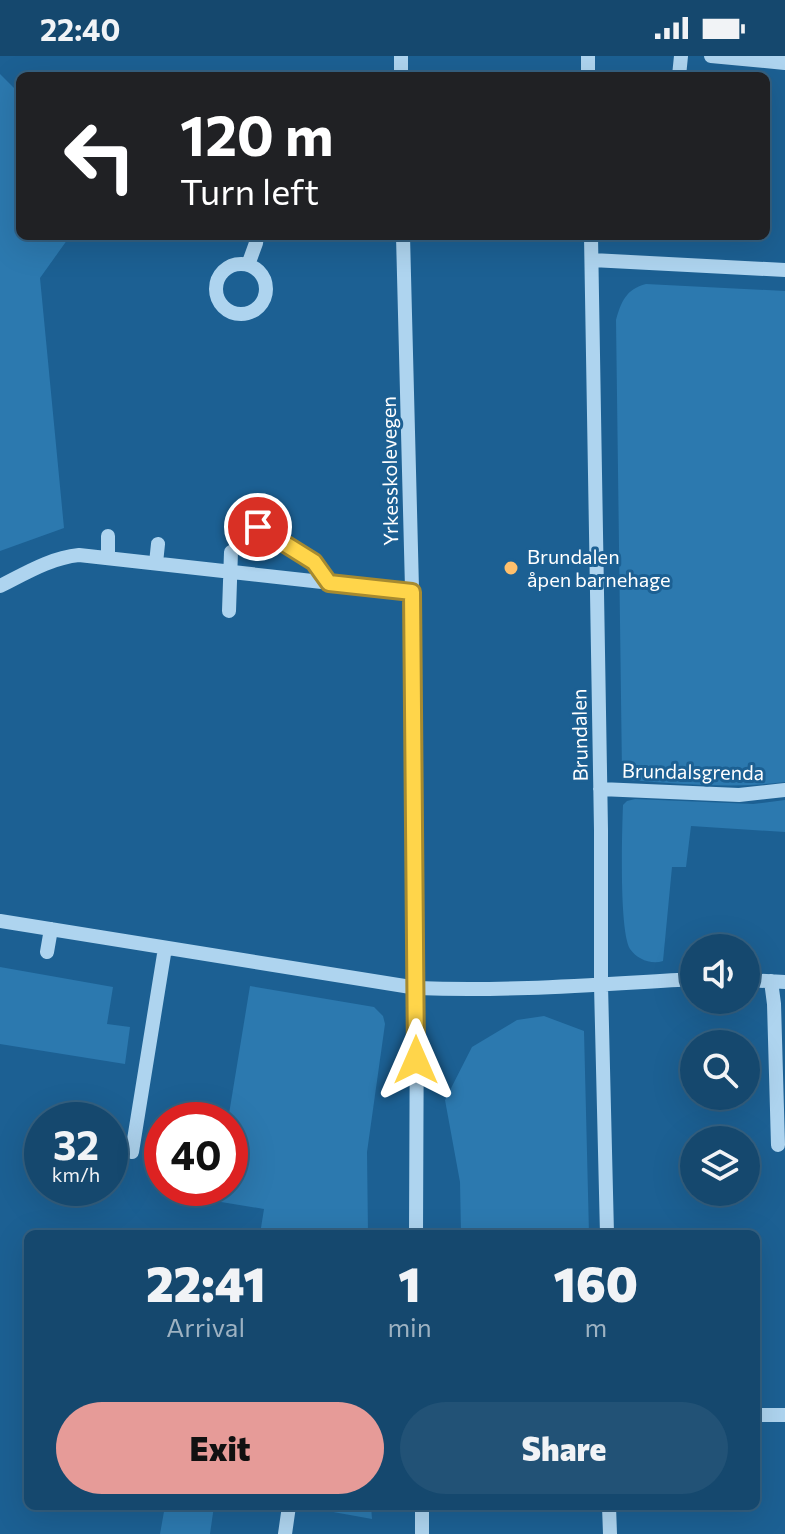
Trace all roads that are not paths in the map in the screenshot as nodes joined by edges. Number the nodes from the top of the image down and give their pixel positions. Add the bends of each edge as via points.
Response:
1 (711, 56) edge
2 (785, 63) edge
3 (256, 240) edge
4 (403, 240) edge
5 (591, 240) edge
6 (592, 260) junction
7 (248, 265) dead end
8 (785, 270) edge
9 (258, 527) dead end
10 (108, 536) dead end
11 (158, 544) dead end
12 (231, 552) dead end
13 (108, 558) junction
14 (156, 563) junction
15 (229, 572) junction
16 (329, 583) junction
17 (0, 586) edge
18 (412, 592) junction
19 (229, 611) dead end
20 (600, 789) junction
21 (785, 790) edge
22 (0, 921) edge
23 (51, 929) junction
24 (165, 948) junction
25 (47, 952) dead end
26 (680, 980) edge
27 (778, 981) edge
28 (601, 985) junction
29 (417, 988) junction
30 (778, 1145) dead end
31 (132, 1152) dead end
32 (416, 1230) edge
33 (607, 1230) edge
34 (760, 1415) edge
35 (785, 1415) edge
36 (288, 1510) edge
37 (422, 1510) edge
38 (609, 1510) edge
39 (285, 1534) edge
40 (422, 1534) edge
41 (610, 1534) edge

1 - 2 street
3 - 7 street
4 - 18 street, Yrkesskolevegen
5 - 6 street, Brundalen
6 - 8 street
6 - 20 street, Brundalen
9 - 16 street via 314,562
10 - 13 street
11 - 14 street
12 - 15 street
13 - 14 street
13 - 17 street via 65,556
14 - 15 street
15 - 16 street
15 - 19 street
16 - 18 street
18 - 29 street, Yrkesskolevegen
20 - 21 street, Brundalsgrenda via 739,795
20 - 28 street, Brundalen
22 - 23 street
23 - 24 street
23 - 25 street
24 - 29 street
24 - 31 street
26 - 28 street
27 - 30 street
28 - 29 street
28 - 33 street, Brundalen
29 - 32 street, Yrkesskolevegen
34 - 35 street
36 - 39 street
37 - 40 street
38 - 41 street

